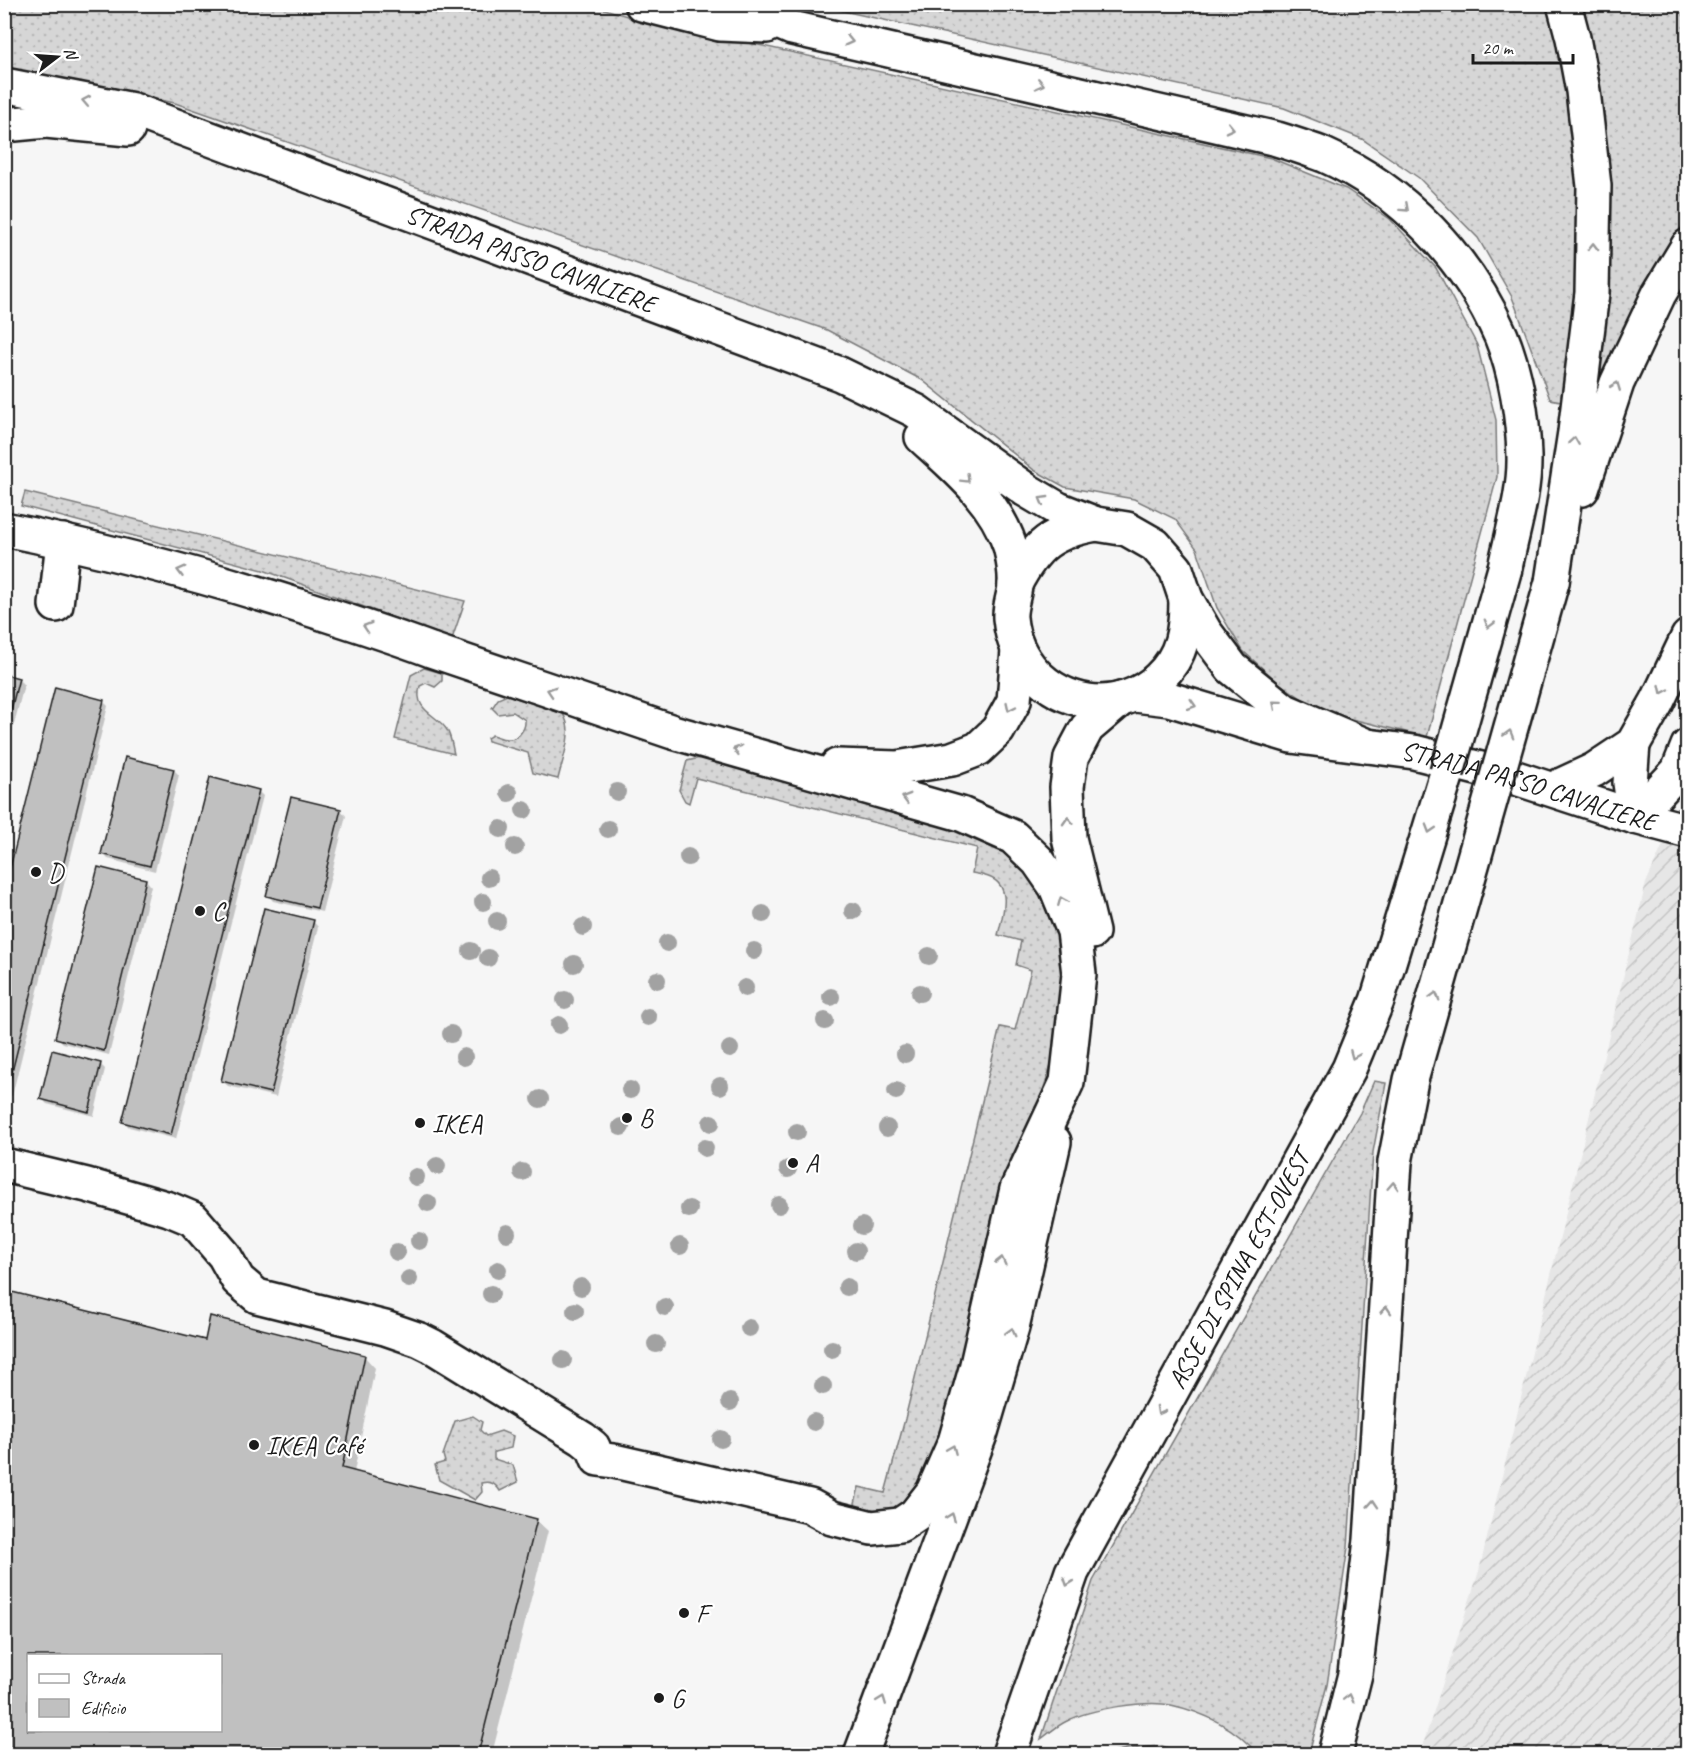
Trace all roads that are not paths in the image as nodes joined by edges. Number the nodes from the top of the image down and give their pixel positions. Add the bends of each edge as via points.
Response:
1 (642, 4) edge
2 (736, 4) edge
3 (1564, 4) edge
4 (792, 28) junction
5 (4, 85) edge
6 (4, 125) edge
7 (221, 144) junction
8 (1688, 246) edge
9 (840, 374) junction
10 (1096, 524) junction
11 (4, 529) edge
12 (63, 541) junction
13 (1552, 582) junction
14 (1015, 584) junction
15 (1186, 599) junction
16 (56, 605) dead end
17 (1688, 637) edge
18 (1018, 650) junction
19 (1128, 697) junction
20 (1633, 744) junction
21 (1367, 746) junction
22 (1688, 746) edge
23 (794, 765) junction
24 (1553, 789) junction
25 (1635, 817) junction
26 (1688, 831) edge
27 (1067, 1082) junction
28 (4, 1165) edge
29 (861, 1755) edge
30 (1009, 1755) edge
31 (1335, 1755) edge

1 - 4 main road via 720,24
2 - 4 main road
13 -> 3 main road via 1592,293 1594,186 1583,91
4 -> 30 main road, ASSE DI SPINA EST-OVEST, bridge via 1277,139 1324,155 1392,196 1438,238 1478,290 1502,338 1520,402 1524,458 1521,493 1505,568 1377,1001 1349,1069 1072,1572
7 -> 5 main road via 133,110
6 - 7 main road via 46,121 105,125
7 - 9 main road, STRADA PASSO CAVALIERE
13 -> 8 main road via 1617,383 1659,294
10 -> 9 main road via 1058,509 1026,490 916,411
9 -> 14 main road via 912,427 980,492 1010,546
10 - 14 main road via 1070,529 1047,541 1028,560
10 - 15 main road via 1127,529 1155,545 1176,569
11 - 12 main road
12 - 16 main road
23 -> 12 main road via 674,732 235,585
31 -> 13 main road, bridge via 1355,1674 1371,1540 1395,1162 1411,1080
14 - 18 main road via 1010,617
15 - 19 main road via 1186,628 1177,656 1159,679
21 -> 15 main road via 1285,711 1232,668
17 -> 20 main road
18 - 19 main road via 1031,671 1072,698 1096,702
18 -> 23 main road via 1014,701 998,729 978,749 952,759 897,768
19 -> 21 main road, STRADA PASSO CAVALIERE via 1169,699 1291,736
27 -> 19 main road via 1090,1013 1098,969 1091,923 1069,838 1067,787 1071,758 1087,728
20 - 24 main road via 1594,770
20 - 25 main road via 1630,783
21 - 24 main road, STRADA PASSO CAVALIERE via 1414,752
22 - 25 main road via 1678,771
27 -> 23 main road via 1079,974 1074,931 1056,887 1038,861 1013,837 961,814
24 - 25 main road, STRADA PASSO CAVALIERE
25 - 26 main road, STRADA PASSO CAVALIERE
28 -> 27 main road via 87,1185 193,1219 224,1255 238,1280 257,1296 385,1328 432,1346 583,1439 593,1447 598,1459 810,1506 832,1518 872,1528 900,1524 915,1515 933,1492 955,1442 976,1369 1017,1189
29 -> 27 main road via 981,1432 1012,1327

